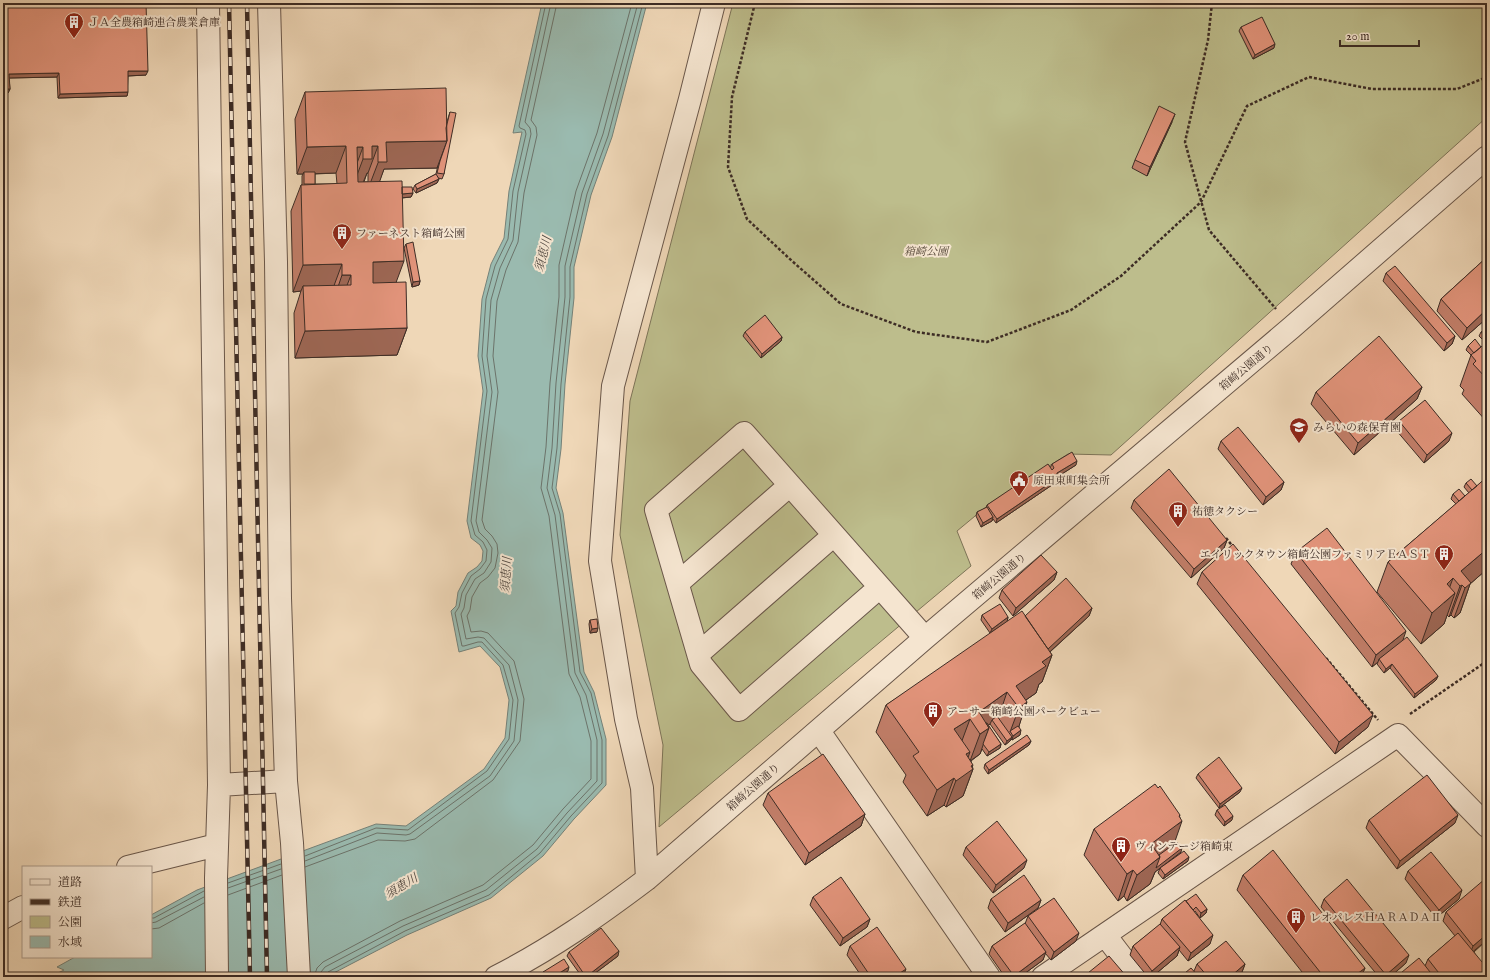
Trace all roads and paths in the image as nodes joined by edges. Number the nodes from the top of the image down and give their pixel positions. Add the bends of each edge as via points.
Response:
1 (208, 3) edge
2 (269, 3) edge
3 (714, 3) edge
4 (755, 3) edge
5 (1212, 3) edge
6 (1487, 77) edge
7 (1487, 156) edge
8 (1201, 202) junction
9 (1291, 328) junction
10 (790, 485) junction
11 (834, 535) junction
12 (1226, 538) edge
13 (1236, 550) edge
14 (678, 583) junction
15 (880, 588) junction
16 (925, 638) junction
17 (1321, 652) edge
18 (698, 654) junction
19 (1487, 661) edge
20 (819, 731) junction
21 (1390, 735) junction
22 (286, 781) junction
23 (219, 785) junction
24 (1487, 826) edge
25 (217, 845) junction
26 (132, 866) edge
27 (647, 879) junction
28 (22, 908) edge
29 (3, 918) edge
30 (1104, 935) junction
31 (217, 977) edge
32 (299, 977) edge
33 (496, 977) edge
34 (989, 977) edge
35 (1043, 977) edge
36 (1137, 977) edge

1 - 23 street
2 - 22 street via 276,262 280,598
3 - 27 street via 613,386 600,561 626,719 642,788
4 - 8 path via 732,97 728,167 747,219 841,304 916,332 987,342 1071,310 1121,276
5 - 8 path via 1208,40 1185,142
6 - 8 path via 1458,89 1372,89 1309,77 1247,106
7 - 9 street, 箱崎公園通り
8 - 9 path via 1209,230
9 - 16 street, 箱崎公園通り
10 - 11 street
10 - 14 street
10 - 14 street via 744,433 656,510
11 - 15 street
11 - 18 street
12 - 13 path
14 - 18 street
15 - 16 street
15 - 18 street via 739,710 701,664
16 - 20 street, 箱崎公園通り
17 - 21 path
19 - 21 path
20 - 27 street, 箱崎公園通り
20 - 34 street
21 - 24 street via 1398,736
21 - 30 street
22 - 23 street
22 - 32 street
23 - 25 street
25 - 26 street
25 - 31 street
27 - 33 street, 箱崎公園通り via 604,912 561,940
28 - 29 street
30 - 35 street
30 - 36 street

